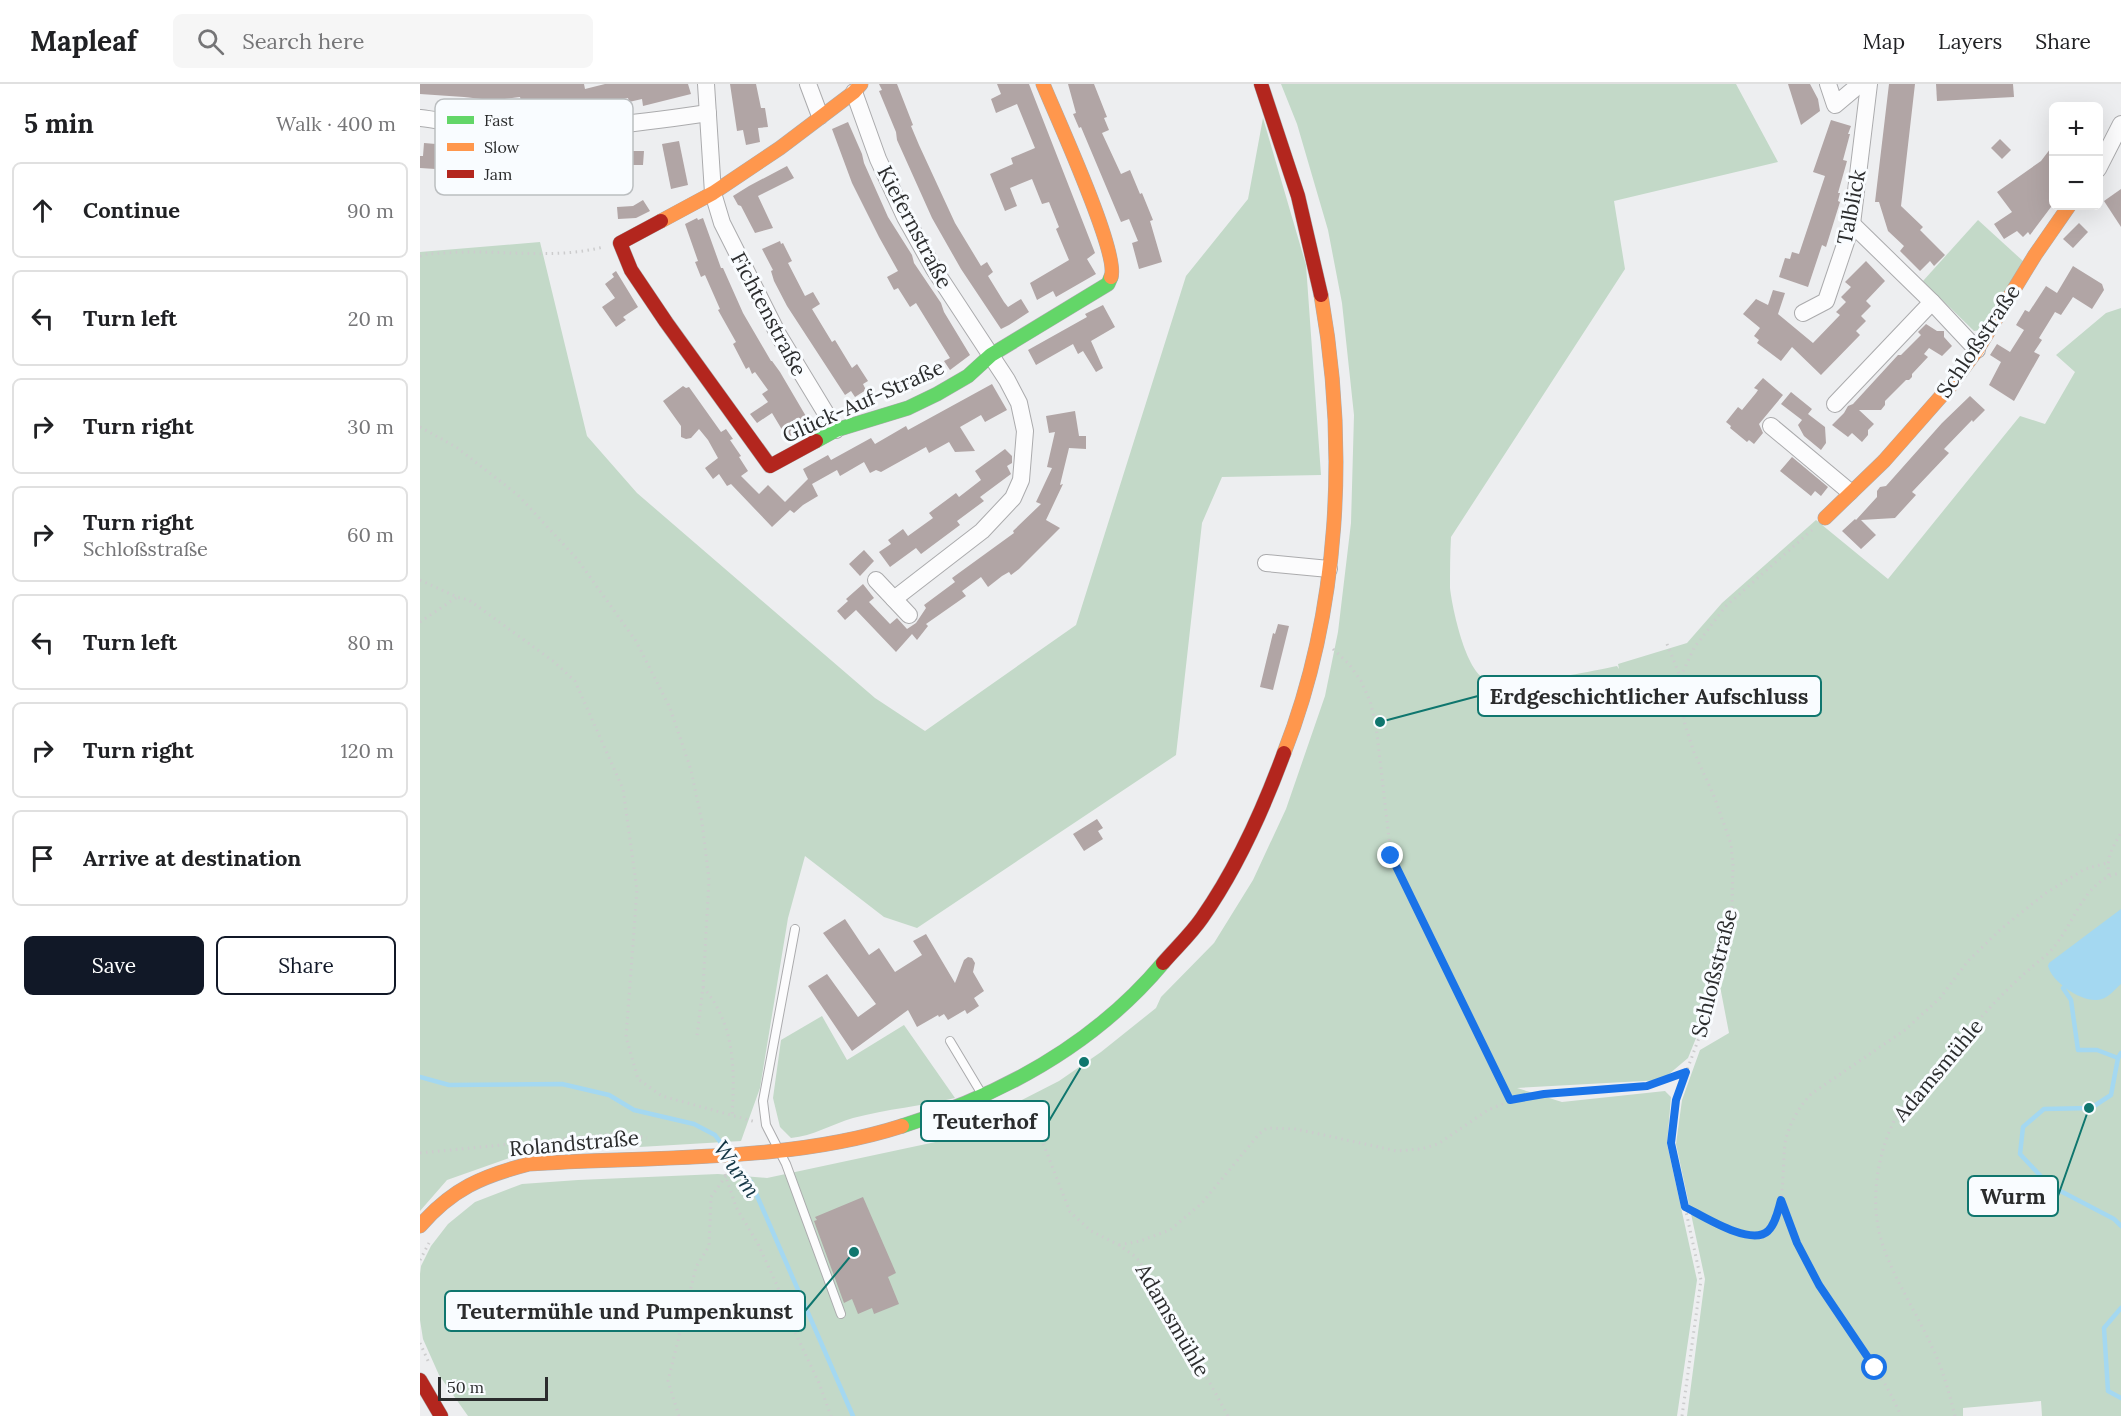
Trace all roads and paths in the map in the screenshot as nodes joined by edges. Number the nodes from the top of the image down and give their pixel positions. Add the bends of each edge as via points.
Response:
1 (706, 84) edge
2 (808, 84) edge
3 (1043, 84) edge
4 (1261, 84) edge
5 (1828, 84) edge
6 (1860, 84) edge
7 (1869, 84) edge
8 (858, 88) edge
9 (708, 113) junction
10 (820, 116) junction
11 (420, 118) edge
12 (435, 120) edge
13 (633, 123) edge
14 (2121, 124) edge
15 (2103, 160) edge
16 (713, 193) junction
17 (2066, 210) edge
18 (1852, 224) junction
19 (620, 243) junction
20 (420, 256) edge
21 (1932, 302) junction
22 (1803, 312) dead end
23 (1977, 350) junction
24 (991, 356) junction
25 (1834, 404) dead end
26 (1771, 426) dead end
27 (420, 427) edge
28 (836, 430) junction
29 (1850, 492) junction
30 (1825, 518) joint
31 (1266, 563) dead end
32 (1329, 569) junction
33 (420, 580) edge
34 (876, 580) dead end
35 (457, 597) junction
36 (894, 599) junction
37 (909, 615) dead end
38 (420, 622) edge
39 (1667, 644) dead end
40 (1317, 645) junction
41 (1332, 649) junction
42 (1329, 659) dead end
43 (1680, 678) junction
44 (2121, 833) edge
45 (2107, 863) junction
46 (2121, 873) edge
47 (2109, 875) junction
48 (795, 929) dead end
49 (703, 987) junction
50 (697, 1036) dead end
51 (950, 1041) dead end
52 (1686, 1072) junction
53 (983, 1096) junction
54 (1510, 1100) junction
55 (1000, 1105) dead end
56 (732, 1116) junction
57 (766, 1125) junction
58 (774, 1150) junction
59 (722, 1168) dead end
60 (726, 1176) junction
61 (1781, 1200) junction
62 (1685, 1207) junction
63 (420, 1226) edge
64 (433, 1236) dead end
65 (1119, 1245) junction
66 (420, 1260) edge
67 (841, 1314) dead end
68 (420, 1380) edge
69 (441, 1416) edge
70 (679, 1416) edge
71 (831, 1416) edge
72 (1228, 1416) edge
73 (1682, 1416) edge
74 (1901, 1416) edge
75 (1955, 1416) edge

1 - 9 street, Fichtenstraße
2 - 10 street
3 - 24 main road, Glück-Auf-Straße via 1095,210 1113,272 1108,284 1093,295
4 - 32 main road, Rolandstraße via 1306,225 1324,309 1336,436
5 - 6 street via 1835,105
7 - 18 street, Talblick
8 - 10 main road
8 - 24 street, Kiefernstraße via 878,159 905,217
9 - 13 street
9 - 16 street, Fichtenstraße
10 - 16 main road
11 - 12 street
14 - 15 street
16 - 19 main road
16 - 28 street, Fichtenstraße via 722,223 747,275
17 - 23 main road, Schloßstraße
18 - 21 street
18 - 22 street, Talblick via 1826,301
19 - 20 path via 543,254 472,252
19 - 28 main road, Glück-Auf-Straße via 631,270 770,466
21 - 23 street
21 - 25 street
23 - 29 main road, Schloßstraße via 1916,426
24 - 28 main road, Glück-Auf-Straße via 938,394 908,408
24 - 36 street, Kiefernstraße via 1019,403 1025,430 1021,480 1013,498 982,531
26 - 29 street
27 - 49 path via 456,447 518,495 577,559 636,641 670,708 691,770 709,880
29 - 30 main road, Schloßstraße
30 - 43 path, Schloßstraße via 1725,607 1694,648
31 - 32 street
32 - 40 main road, Rolandstraße
33 - 35 path
34 - 36 street
35 - 38 path
35 - 56 path via 469,600 575,681 623,789 637,890 627,1037 638,1079 662,1096
36 - 37 street
39 - 43 path
40 - 41 path
40 - 53 main road, Rolandstraße via 1282,764 1252,833 1198,924 1131,999 1041,1067
41 - 42 path
41 - 54 path via 1349,664 1370,701 1391,856
43 - 52 path, Schloßstraße via 1685,725 1731,844 1734,864 1726,942 1710,1008
44 - 45 path
45 - 47 path
45 - 61 path via 2085,869 2046,893 1968,961 1940,998 1905,1030 1798,1107 1786,1138
46 - 47 path
47 - 75 path, Adamsmühle via 2092,889 2053,950 2000,997 1895,1119 1881,1154 1876,1188 1879,1231 1891,1266 1934,1349
48 - 57 lane via 763,1101
49 - 50 path
49 - 56 path via 716,1002 732,1055
51 - 53 lane
52 - 54 path via 1647,1086
52 - 62 path, Schloßstraße via 1676,1100 1671,1143
53 - 58 main road, Rolandstraße via 901,1126
54 - 65 path via 1438,1144 1420,1149 1397,1151 1296,1129 1267,1128 1202,1203 1170,1230
55 - 65 path, Adamsmühle via 990,1110 1041,1138 1070,1212 1091,1231
56 - 57 path
57 - 58 lane
58 - 63 main road, Rolandstraße via 529,1164 496,1172 455,1191
58 - 67 lane via 786,1164
59 - 60 path
60 - 70 path via 711,1197 709,1246 696,1267 668,1381
60 - 71 path via 736,1208 777,1285
61 - 62 path via 1776,1220 1768,1231 1749,1236
61 - 74 path via 1819,1285 1875,1368
62 - 73 path, Schloßstraße via 1701,1280
64 - 66 path
65 - 72 path, Adamsmühle via 1136,1257 1155,1283
68 - 69 main road

